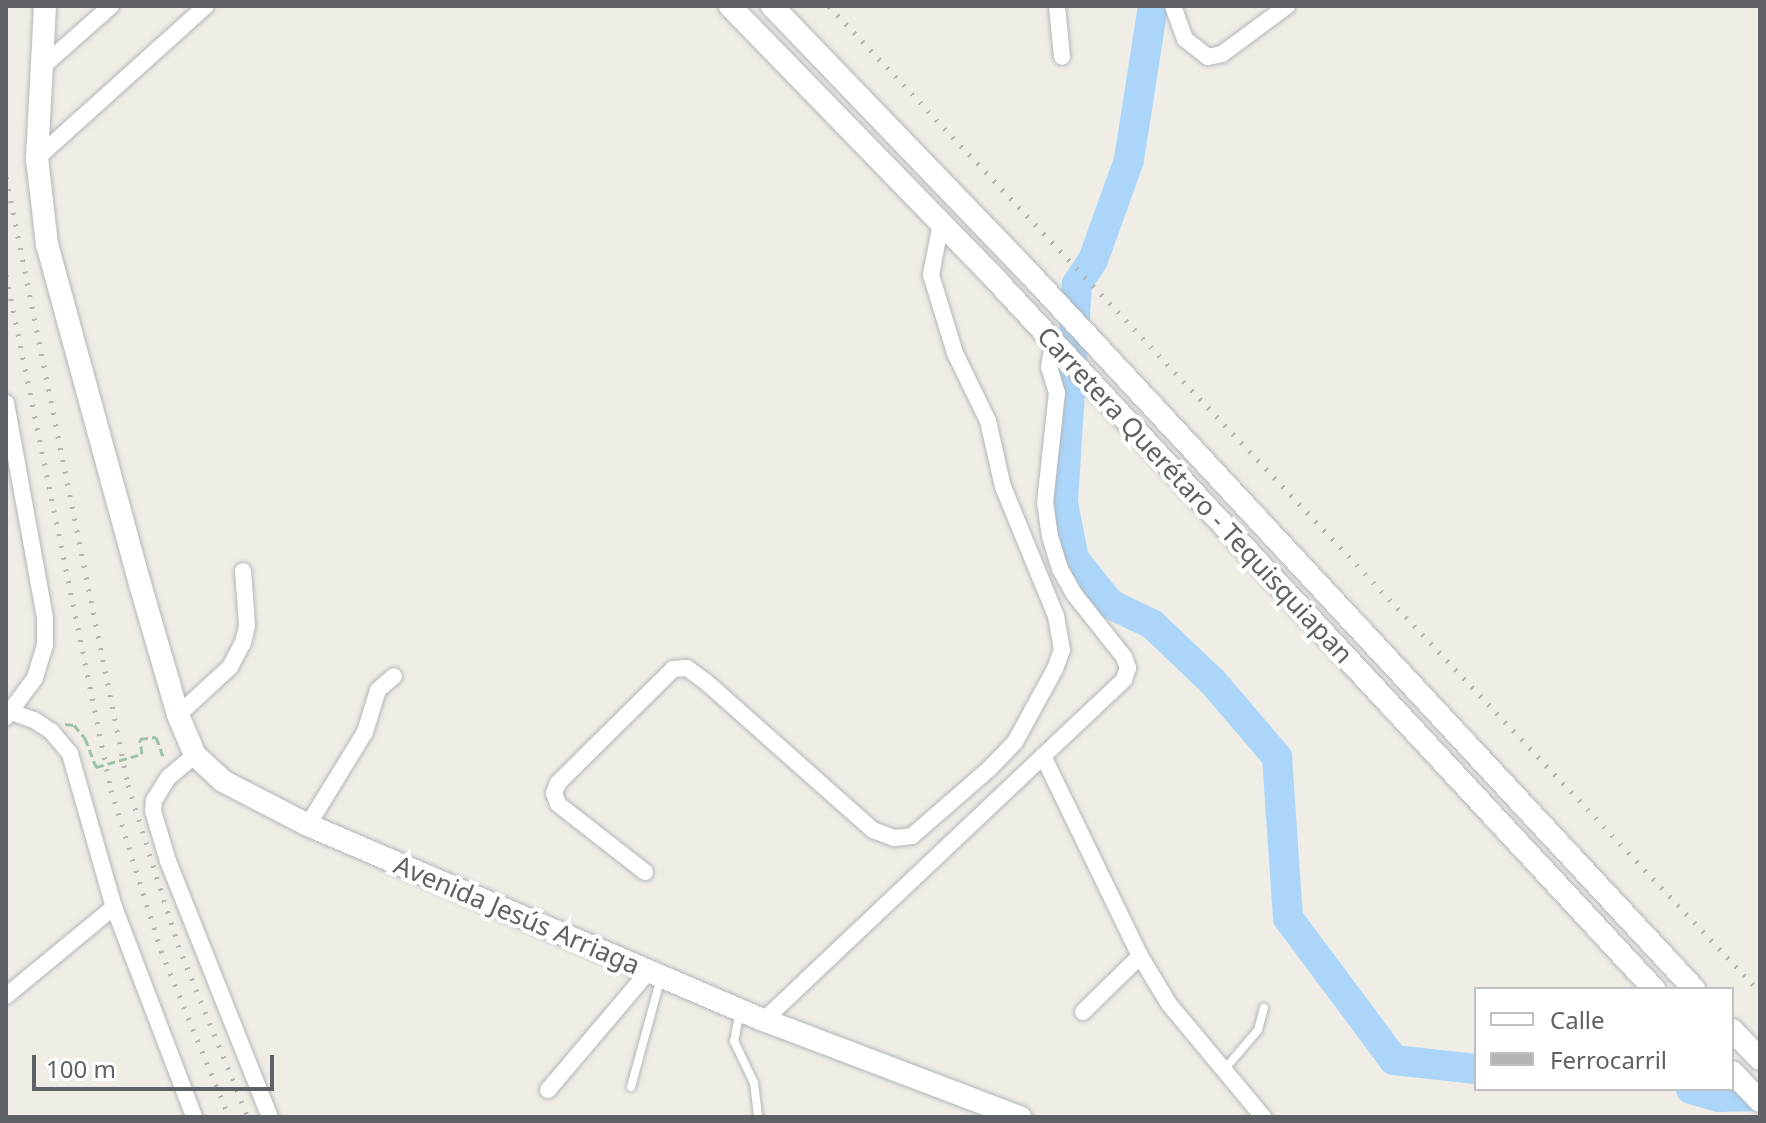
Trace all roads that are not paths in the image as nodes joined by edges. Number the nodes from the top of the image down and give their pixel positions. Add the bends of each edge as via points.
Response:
1 (45, 6) edge
2 (111, 6) edge
3 (206, 6) edge
4 (730, 6) edge
5 (772, 6) edge
6 (1057, 6) edge
7 (1173, 6) edge
8 (1287, 6) edge
9 (1062, 57) dead end
10 (42, 67) junction
11 (37, 158) junction
12 (941, 223) junction
13 (1056, 346) junction
14 (6, 403) edge
15 (243, 571) dead end
16 (394, 676) dead end
17 (8, 713) edge
18 (178, 715) junction
19 (195, 755) junction
20 (1043, 756) junction
21 (308, 825) junction
22 (645, 872) dead end
23 (114, 907) junction
24 (1140, 956) junction
25 (655, 974) junction
26 (1652, 987) edge
27 (1692, 987) edge
28 (6, 996) edge
29 (1264, 1008) dead end
30 (741, 1010) junction
31 (1083, 1012) dead end
32 (764, 1020) junction
33 (1734, 1032) edge
34 (1760, 1059) edge
35 (1224, 1070) junction
36 (1734, 1074) edge
37 (631, 1087) dead end
38 (548, 1090) dead end
39 (1760, 1101) edge
40 (194, 1117) edge
41 (270, 1117) edge
42 (758, 1117) edge
43 (1020, 1117) edge
44 (1263, 1117) edge

1 - 10 main road, Avenida Jesús Arriaga
2 - 10 street
3 - 11 street
4 - 12 main road, Carretera Querétaro - Tequisquiapan
5 - 27 main road, Carretera Querétaro - Tequisquiapan via 1119,370
6 - 9 street
7 - 8 street via 1185,39 1208,57 1222,54
10 - 11 main road, Avenida Jesús Arriaga
11 - 18 main road, Avenida Jesús Arriaga via 47,244
12 - 13 main road, Carretera Querétaro - Tequisquiapan
12 - 22 street via 931,275 955,353 988,421 1003,487 1056,616 1062,650 1055,669 1015,742 912,836 894,838 873,830 705,681 687,668 673,669 558,783 554,793 558,804
13 - 20 street via 1049,367 1057,393 1045,503 1050,537 1074,594 1128,668 1124,679
13 - 26 main road, Carretera Querétaro - Tequisquiapan
14 - 17 street via 45,618 45,645 35,678
15 - 18 street via 243,643 230,667
16 - 21 street via 378,690 365,732
17 - 23 street via 51,731 70,754
18 - 19 main road, Avenida Jesús Arriaga
19 - 21 main road, Avenida Jesús Arriaga via 223,781
19 - 41 street via 168,778 153,811
20 - 24 street
20 - 32 street
21 - 25 main road, Avenida Jesús Arriaga
23 - 28 street
23 - 40 street
24 - 31 street
24 - 35 street via 1169,1004
25 - 30 main road, Avenida Jesús Arriaga
25 - 37 lane
25 - 38 street
29 - 35 lane via 1258,1030
30 - 32 main road, Avenida Jesús Arriaga
30 - 42 lane via 734,1041 754,1083
32 - 43 main road, Avenida Jesús Arriaga
33 - 34 main road
35 - 44 street
36 - 39 main road

